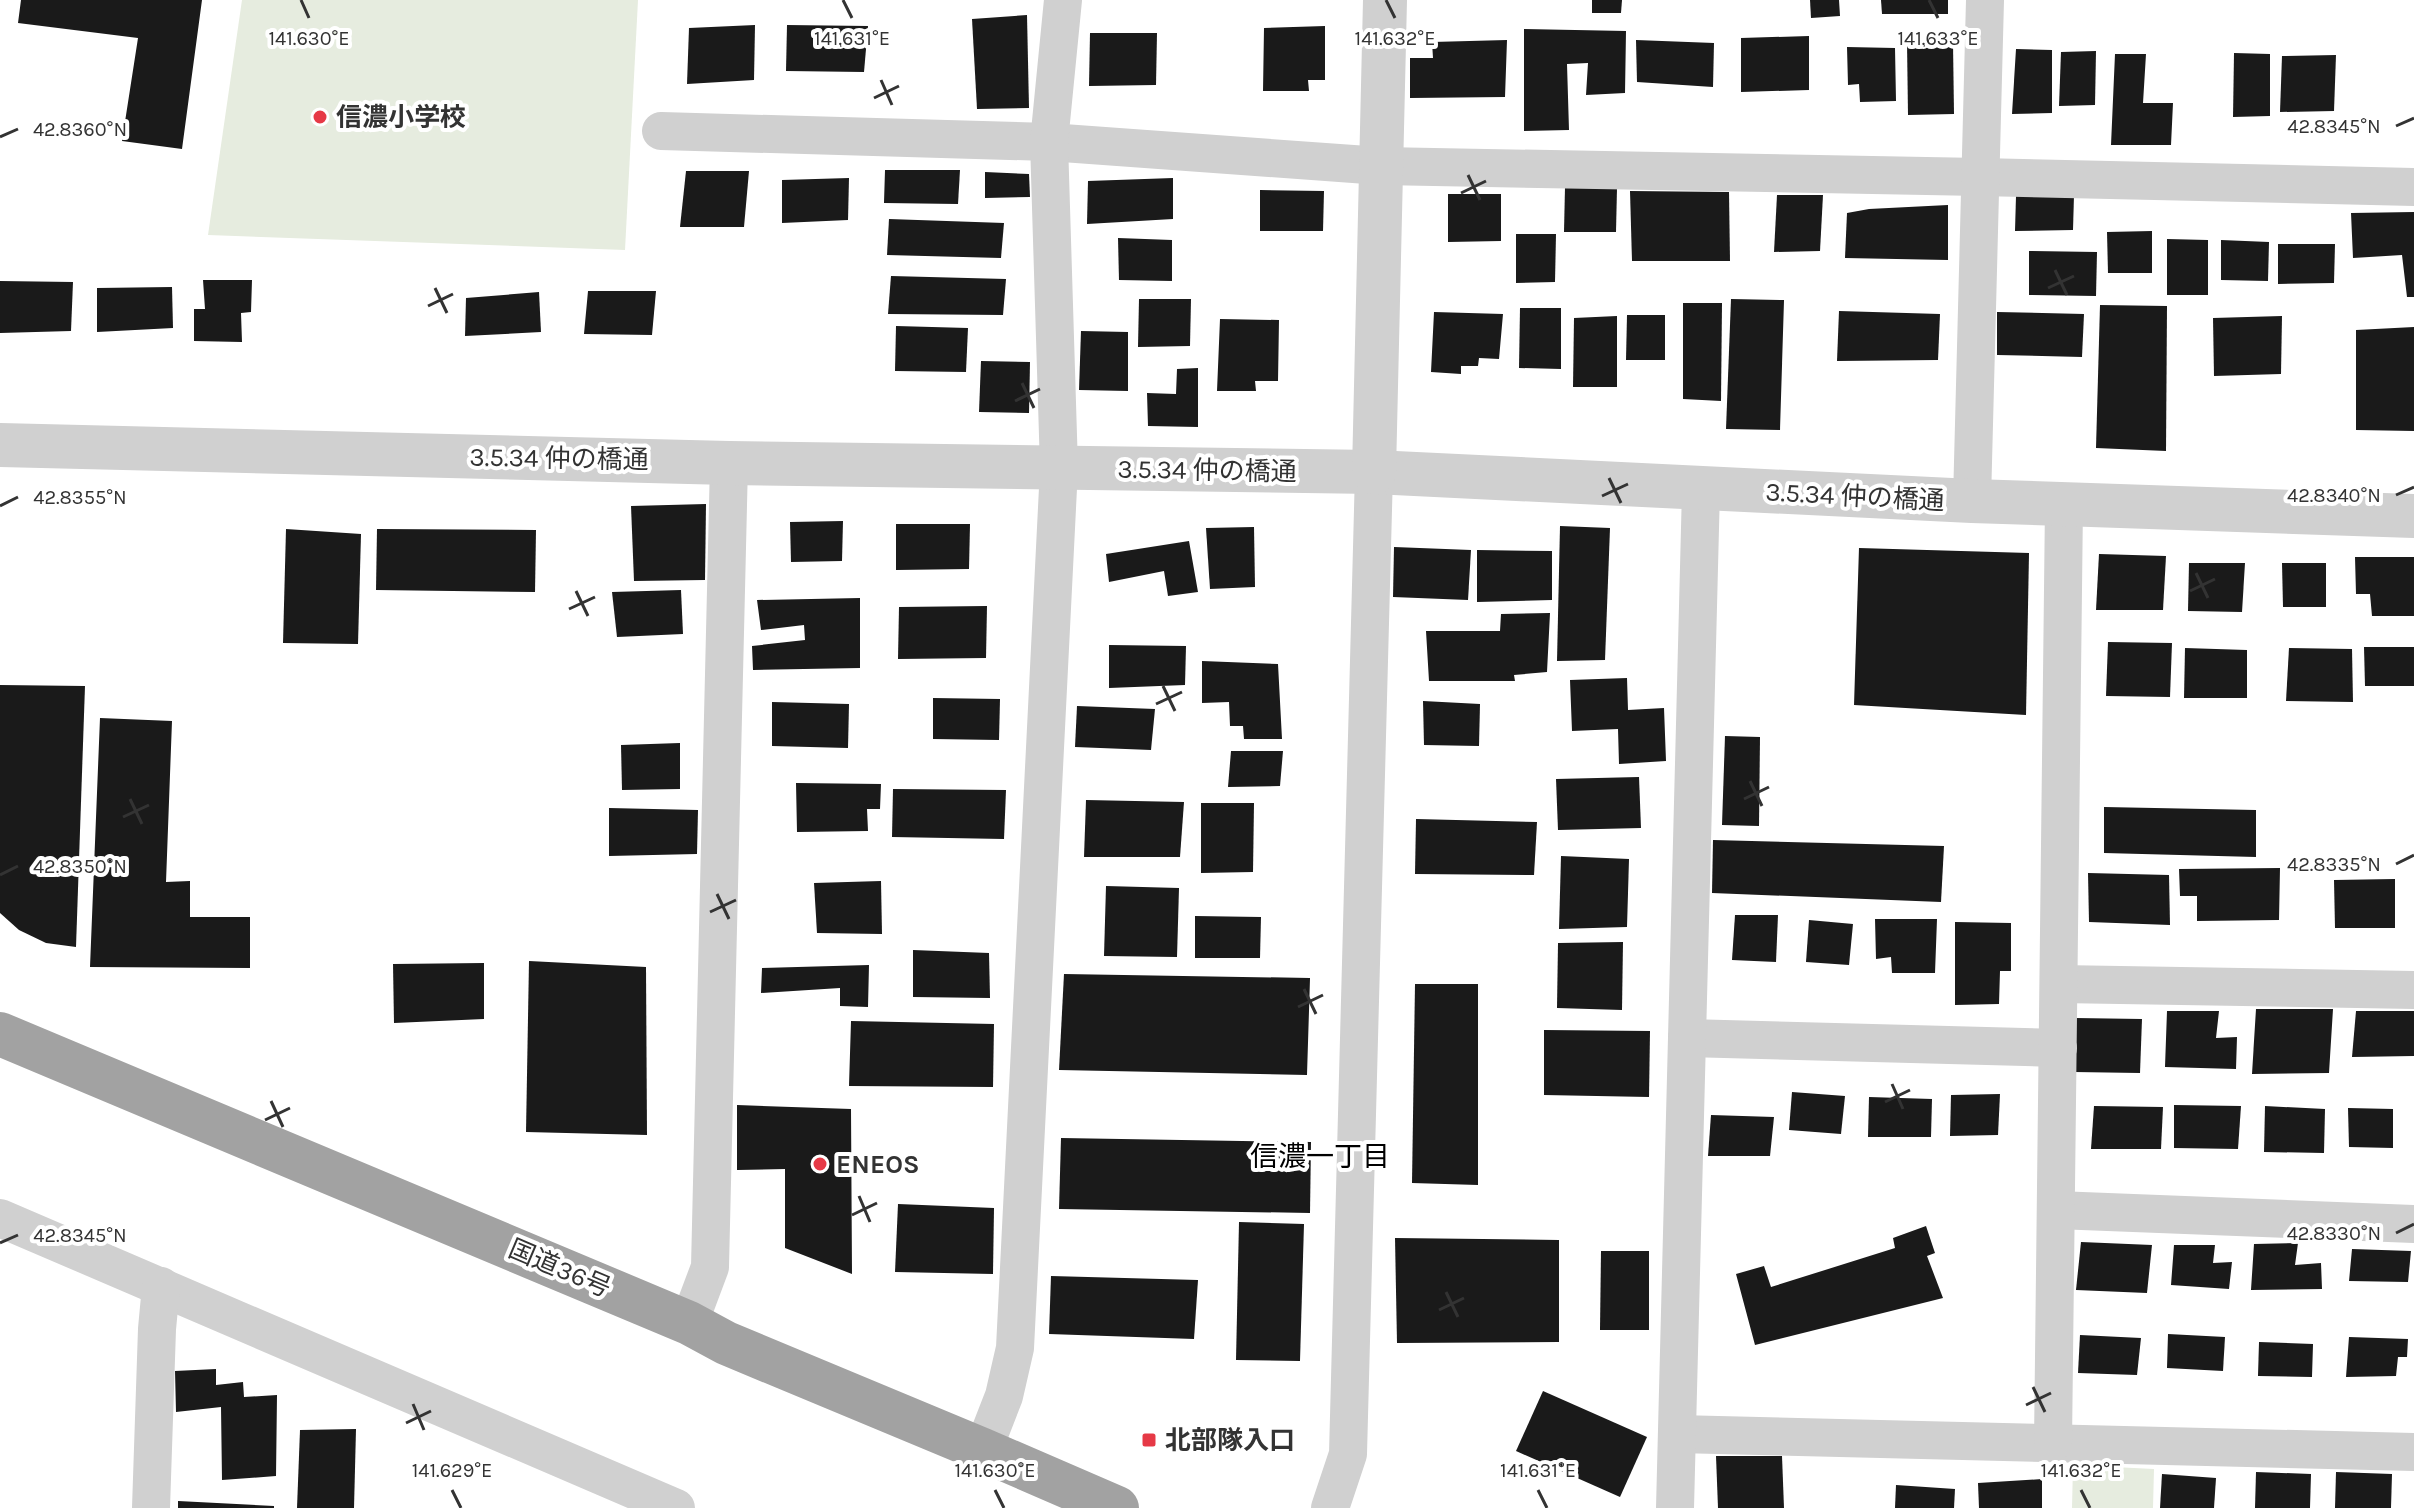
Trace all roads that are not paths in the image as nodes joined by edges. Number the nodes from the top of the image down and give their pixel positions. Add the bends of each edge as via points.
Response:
1 (1063, 0) edge
2 (1385, 0) edge
3 (1985, 0) edge
4 (661, 131) dead end
5 (1049, 142) junction
6 (1381, 166) junction
7 (1980, 177) junction
8 (2414, 187) edge
9 (0, 445) edge
10 (729, 463) junction
11 (1059, 468) junction
12 (1374, 472) junction
13 (1701, 489) junction
14 (1972, 501) junction
15 (2064, 504) junction
16 (2414, 516) edge
17 (2059, 984) junction
18 (2414, 990) edge
19 (0, 1034) edge
20 (1687, 1038) junction
21 (2058, 1048) junction
22 (2056, 1210) junction
23 (0, 1218) edge
24 (2414, 1224) edge
25 (161, 1286) junction
26 (689, 1323) junction
27 (1677, 1434) junction
28 (2053, 1443) junction
29 (983, 1450) junction
30 (2414, 1452) edge
31 (151, 1508) edge
32 (676, 1508) edge
33 (1117, 1508) edge
34 (1330, 1508) edge
35 (1675, 1508) edge

1 - 5 street
2 - 6 street
3 - 7 street
4 - 5 street
5 - 6 street
5 - 11 street
6 - 7 street
6 - 12 street
7 - 8 street
7 - 14 street
9 - 10 street, 3.5.34 仲の橋通
10 - 11 street, 3.5.34 仲の橋通
10 - 26 street via 710,1267
11 - 12 street, 3.5.34 仲の橋通
11 - 29 street via 1015,1348
12 - 13 street, 3.5.34 仲の橋通
12 - 34 street via 1348,1454
13 - 14 street, 3.5.34 仲の橋通
13 - 20 street
14 - 15 street, 3.5.34 仲の橋通
15 - 16 street, 3.5.34 仲の橋通
15 - 17 street
17 - 18 street
17 - 21 street
19 - 26 highway, 国道36号
20 - 21 street
20 - 27 street
21 - 22 street
22 - 24 street
22 - 28 street
23 - 25 street
25 - 31 street
25 - 32 street
26 - 29 highway, 国道36号
27 - 28 street
27 - 35 street
28 - 30 street
29 - 33 highway, 国道36号

